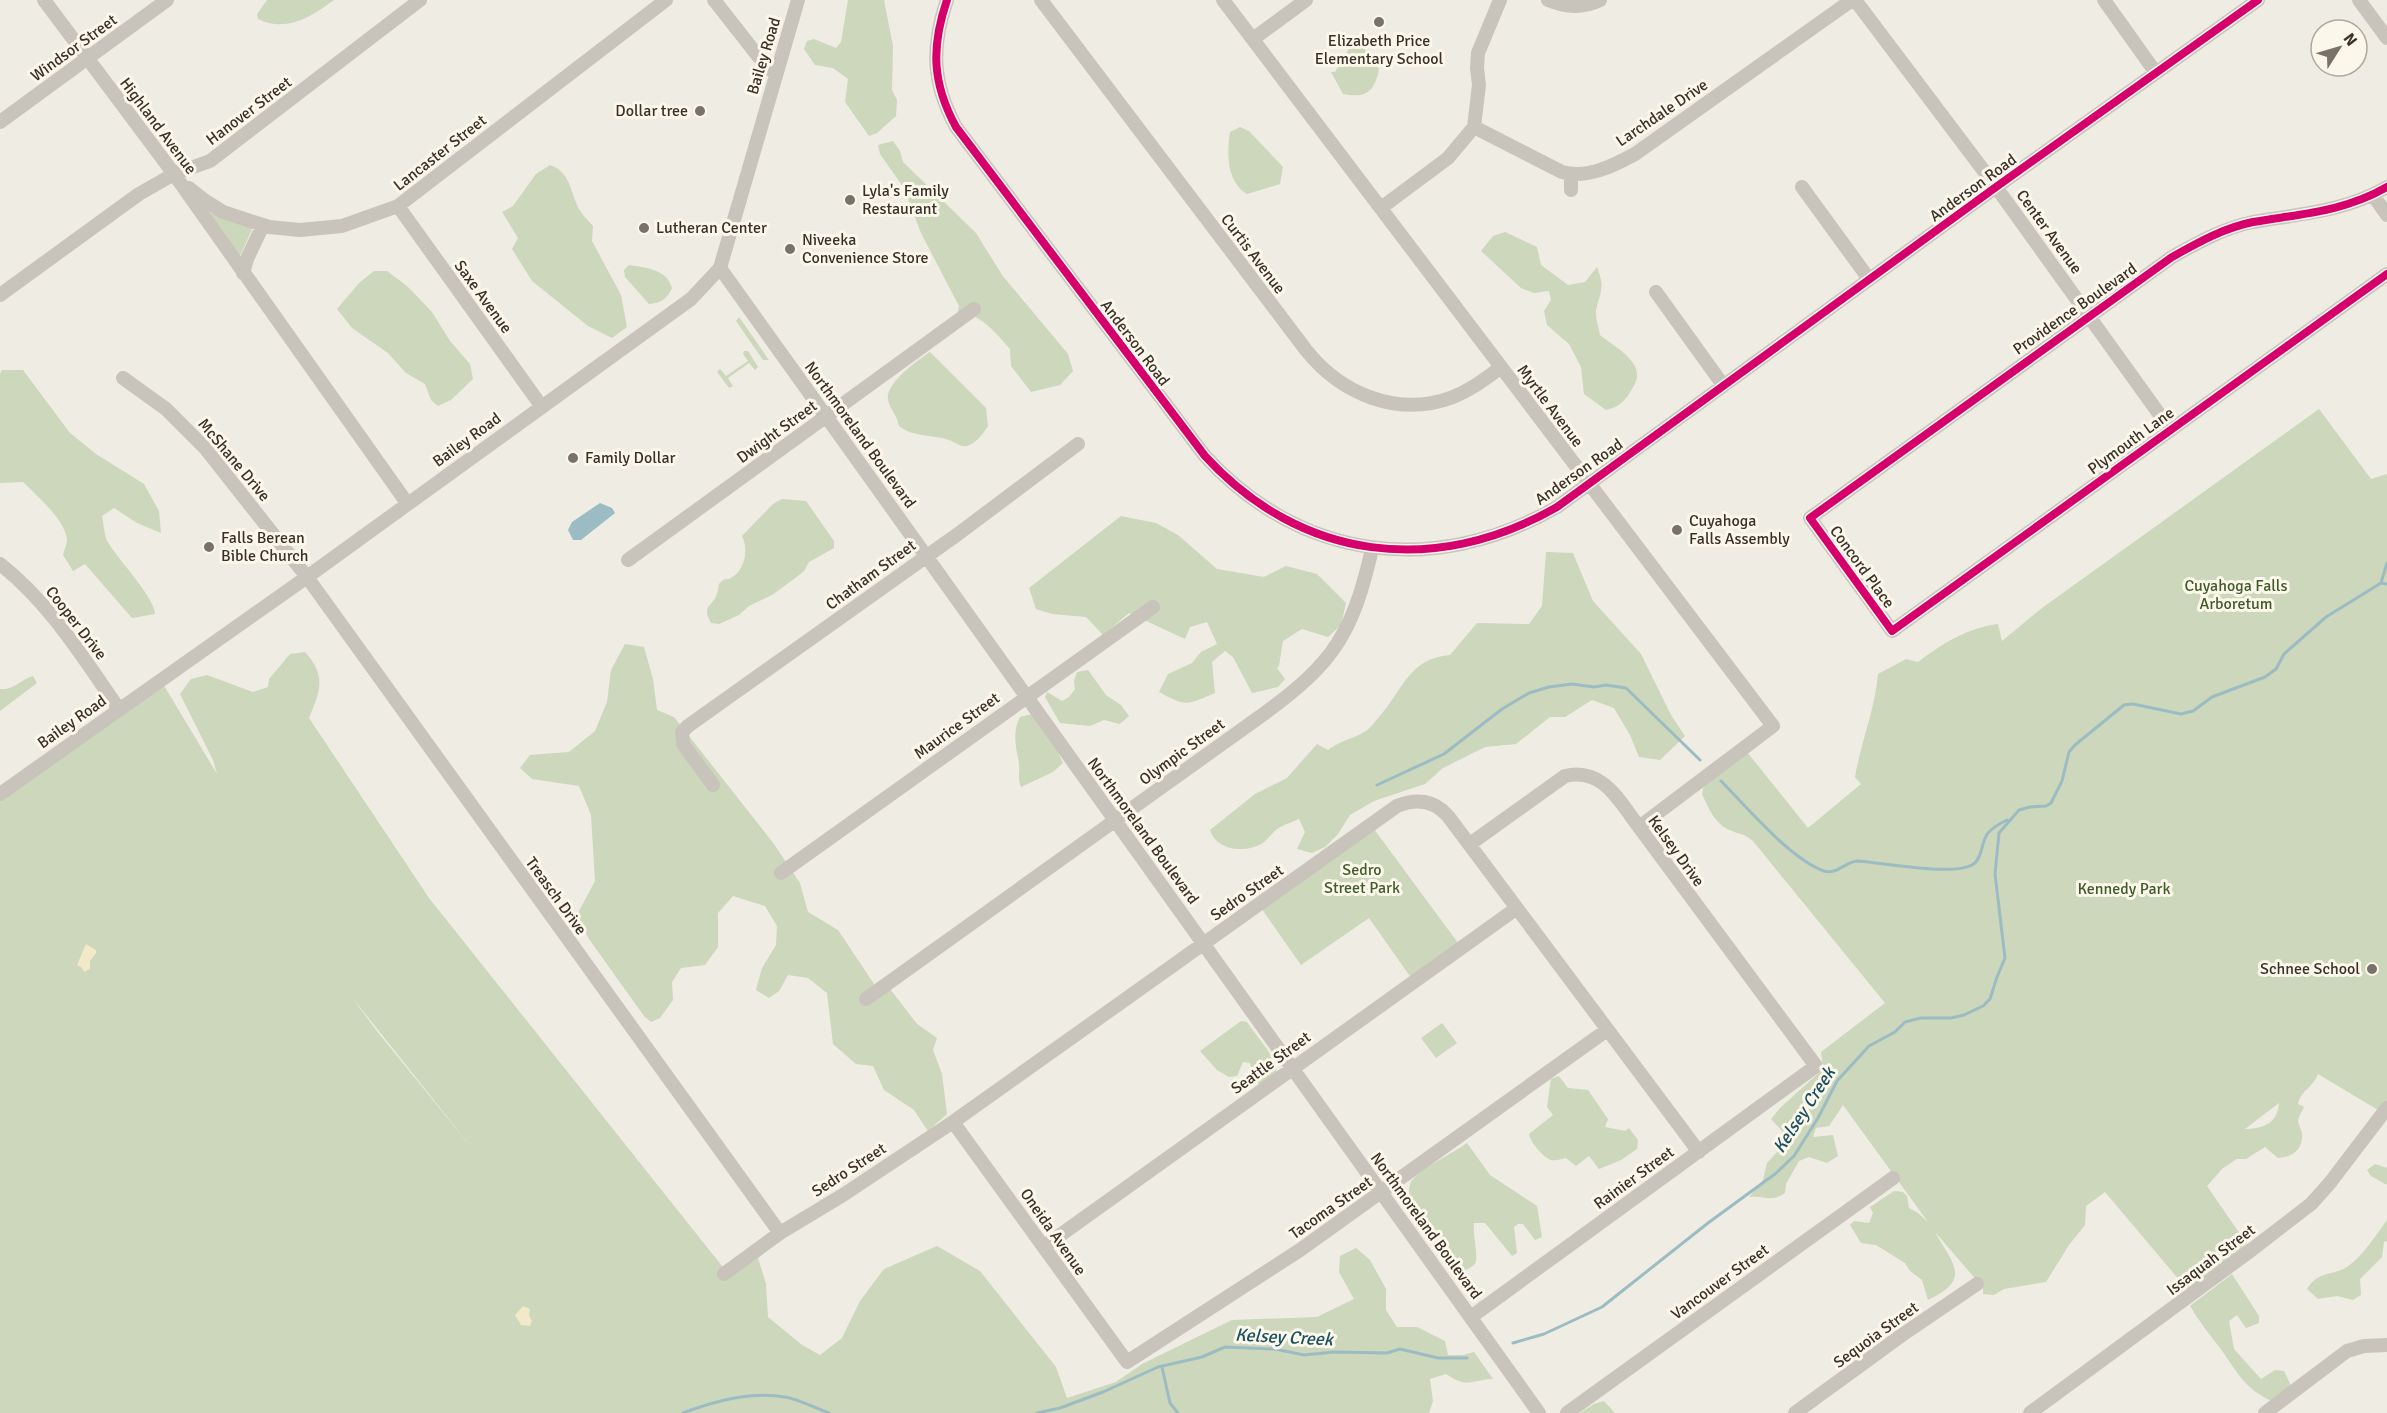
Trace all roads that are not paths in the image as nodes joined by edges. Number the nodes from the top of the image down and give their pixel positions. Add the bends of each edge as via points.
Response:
1 (44, 0) edge
2 (167, 0) edge
3 (420, 0) edge
4 (666, 0) edge
5 (714, 0) edge
6 (798, 0) edge
7 (947, 0) edge
8 (1041, 0) edge
9 (1223, 0) edge
10 (1306, 0) edge
11 (1500, 0) edge
12 (1548, 0) edge
13 (1600, 0) edge
14 (1853, 0) edge
15 (2104, 0) edge
16 (2258, 0) edge
17 (2359, 0) edge
18 (2387, 38) edge
19 (1253, 39) junction
20 (87, 58) junction
21 (2156, 73) junction
22 (775, 74) junction
23 (0, 122) edge
24 (1474, 127) junction
25 (174, 174) junction
26 (1571, 174) junction
27 (1802, 187) dead end
28 (1996, 187) junction
29 (2387, 187) edge
30 (1571, 190) dead end
31 (2373, 195) junction
32 (398, 206) junction
33 (1381, 207) junction
34 (2387, 215) edge
35 (263, 225) junction
36 (720, 268) junction
37 (243, 273) junction
38 (2387, 274) edge
39 (1869, 279) junction
40 (1656, 292) dead end
41 (0, 295) edge
42 (974, 309) dead end
43 (2089, 316) junction
44 (1500, 368) junction
45 (123, 378) dead end
46 (1723, 384) junction
47 (542, 407) junction
48 (826, 416) junction
49 (2170, 429) junction
50 (1078, 444) dead end
51 (1589, 484) junction
52 (407, 503) junction
53 (1810, 518) joint
54 (1372, 549) junction
55 (926, 556) junction
56 (628, 560) dead end
57 (0, 564) edge
58 (307, 576) junction
59 (1153, 607) dead end
60 (1892, 632) joint
61 (1027, 697) junction
62 (119, 709) junction
63 (713, 785) dead end
64 (0, 794) edge
65 (1115, 820) junction
66 (1639, 826) junction
67 (1470, 844) junction
68 (781, 873) dead end
69 (1516, 908) junction
70 (1203, 944) junction
71 (866, 999) dead end
72 (1607, 1030) junction
73 (1816, 1066) joint
74 (1292, 1068) junction
75 (2387, 1108) edge
76 (953, 1122) junction
77 (1699, 1152) junction
78 (1893, 1178) dead end
79 (1382, 1192) junction
80 (780, 1233) junction
81 (1045, 1246) junction
82 (724, 1274) dead end
83 (1977, 1284) dead end
84 (1471, 1317) junction
85 (2387, 1345) edge
86 (1127, 1362) joint
87 (1539, 1413) edge
88 (1567, 1413) edge
89 (1795, 1413) edge
90 (2030, 1413) edge
91 (2265, 1413) edge

1 - 20 street, Highland Avenue
2 - 20 street, Windsor Street
3 - 25 street, Hanover Street via 210,161
4 - 32 street, Lancaster Street
5 - 22 street
6 - 22 street, Bailey Road
7 - 54 street, Anderson Road via 937,36 936,68 944,104 956,127 1189,436 1229,480 1272,512 1306,529
8 - 44 street, Curtis Avenue via 1305,349 1329,375 1370,398 1419,404 1471,389
9 - 19 street, Myrtle Avenue
10 - 19 street
11 - 24 street via 1478,53
12 - 13 street via 1580,7
14 - 26 street, Larchdale Drive via 1635,154 1588,173
14 - 28 street, Center Avenue
15 - 21 street
16 - 21 street, Anderson Road
17 - 18 street
19 - 33 street, Myrtle Avenue
20 - 23 street, Windsor Street
20 - 25 street, Highland Avenue
21 - 28 street, Anderson Road
22 - 36 street, Bailey Road
24 - 26 street
24 - 33 street via 1448,158
25 - 35 street, Lancaster Street via 223,212
25 - 37 street, Highland Avenue
25 - 41 street, Hanover Street via 139,194
26 - 30 street
27 - 39 street
28 - 39 street, Anderson Road
28 - 43 street, Center Avenue
29 - 31 street, Providence Boulevard
31 - 34 street
31 - 43 street, Providence Boulevard via 2311,214 2252,223 2202,240
32 - 35 street, Lancaster Street via 337,227 300,230
32 - 47 street, Saxe Avenue
33 - 44 street, Myrtle Avenue
35 - 37 street
36 - 47 street, Bailey Road via 678,310
36 - 48 street, Northmoreland Boulevard
37 - 52 street, Highland Avenue
38 - 49 street, Plymouth Lane
39 - 46 street, Anderson Road
40 - 46 street
42 - 48 street, Dwight Street
43 - 49 street, Center Avenue
43 - 53 street, Providence Boulevard
44 - 51 street, Myrtle Avenue
45 - 58 street, McShane Drive via 166,409 205,448
46 - 51 street, Anderson Road
47 - 52 street, Bailey Road
48 - 55 street, Northmoreland Boulevard
48 - 56 street, Dwight Street
49 - 60 street, Plymouth Lane
50 - 55 street, Chatham Street
51 - 54 street, Anderson Road via 1535,519 1486,539 1440,548
51 - 66 street, Myrtle Avenue via 1773,726
52 - 58 street, Bailey Road
53 - 60 street, Concord Place
54 - 65 street, Olympic Street via 1357,607 1335,649 1318,670 1286,698
55 - 61 street, Northmoreland Boulevard
55 - 63 street, Chatham Street via 682,732 683,744
57 - 62 street, Cooper Drive via 28,588 61,627
58 - 62 street, Bailey Road
58 - 80 street, Treasch Drive
59 - 61 street, Maurice Street
61 - 65 street, Northmoreland Boulevard
61 - 68 street, Maurice Street
62 - 64 street, Bailey Road
65 - 70 street, Northmoreland Boulevard
65 - 71 street, Olympic Street
66 - 67 street, Kelsey Drive via 1605,784 1589,775 1574,774 1557,780
66 - 73 street, Kelsey Drive
67 - 69 street, Sedro Street
67 - 70 street, Sedro Street via 1442,809 1434,804 1405,802
69 - 72 street, Sedro Street
69 - 74 street, Seattle Street
70 - 74 street, Northmoreland Boulevard
70 - 76 street, Sedro Street
72 - 77 street, Sedro Street
72 - 79 street, Tacoma Street
73 - 77 street, Rainier Street
74 - 79 street, Northmoreland Boulevard
74 - 81 street, Seattle Street
75 - 90 street, Issaquah Street via 2329,1184 2299,1214
76 - 80 street, Sedro Street
76 - 81 street, Oneida Avenue
77 - 84 street, Rainier Street
78 - 88 street, Vancouver Street
79 - 84 street, Northmoreland Boulevard
79 - 86 street, Tacoma Street
80 - 82 street, Sedro Street
81 - 86 street, Oneida Avenue
83 - 89 street, Sequoia Street
84 - 87 street, Northmoreland Boulevard
85 - 91 street via 2347,1351

